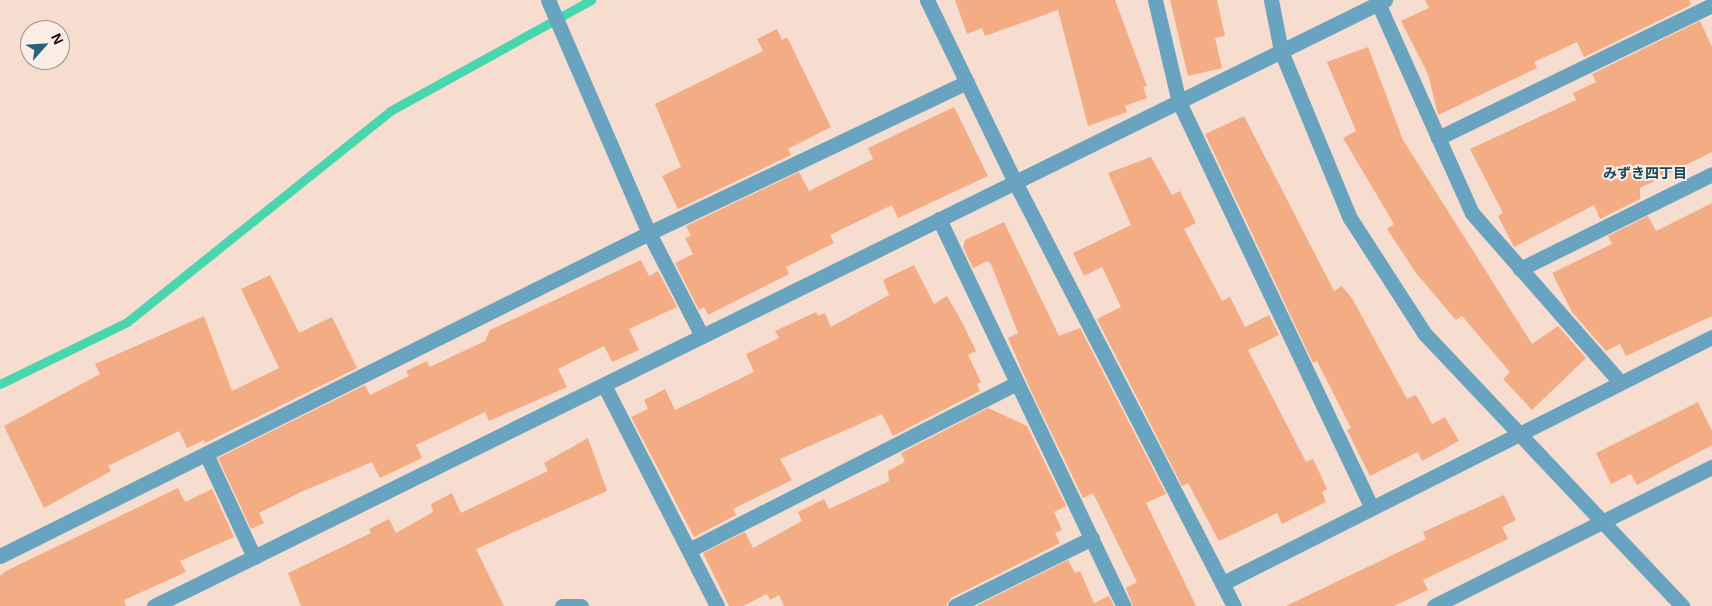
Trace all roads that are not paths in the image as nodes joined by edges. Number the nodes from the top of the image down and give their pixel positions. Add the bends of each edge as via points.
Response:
1 (927, 0) edge
2 (1155, 0) edge
3 (1271, 0) edge
4 (1382, 2) edge
5 (549, 5) edge
6 (1712, 5) edge
7 (1282, 51) junction
8 (967, 82) junction
9 (1179, 102) junction
10 (1438, 138) junction
11 (1712, 174) edge
12 (1015, 182) junction
13 (939, 220) junction
14 (650, 233) junction
15 (1520, 269) junction
16 (702, 336) junction
17 (1712, 337) edge
18 (1620, 382) junction
19 (1018, 383) junction
20 (604, 385) junction
21 (1517, 433) junction
22 (206, 454) junction
23 (1711, 468) edge
24 (1371, 507) junction
25 (1602, 520) junction
26 (1092, 538) junction
27 (689, 550) junction
28 (0, 556) edge
29 (254, 557) junction
30 (1223, 583) junction
31 (154, 606) edge
32 (562, 606) edge
33 (581, 606) edge
34 (717, 606) edge
35 (955, 606) edge
36 (1124, 606) edge
37 (1234, 606) edge
38 (1434, 606) edge
39 (1682, 606) edge

1 - 8 street
2 - 9 street
3 - 7 street
4 - 7 street
4 - 10 street
5 - 14 street
6 - 10 street
7 - 9 street
7 - 21 street via 1350,218 1424,333
8 - 12 street
8 - 14 street
9 - 12 street
9 - 24 street
10 - 15 street via 1472,213
11 - 15 street
12 - 13 street
12 - 30 street
13 - 16 street
13 - 19 street
14 - 16 street
14 - 22 street
15 - 18 street
16 - 20 street
17 - 18 street
18 - 21 street
19 - 26 street
19 - 27 street
20 - 27 street
20 - 29 street
21 - 24 street
21 - 25 street
22 - 28 street
22 - 29 street
23 - 25 street
24 - 30 street
25 - 38 street
25 - 39 street
26 - 35 street
26 - 36 street
27 - 34 street
29 - 31 street
30 - 37 street
32 - 33 street

